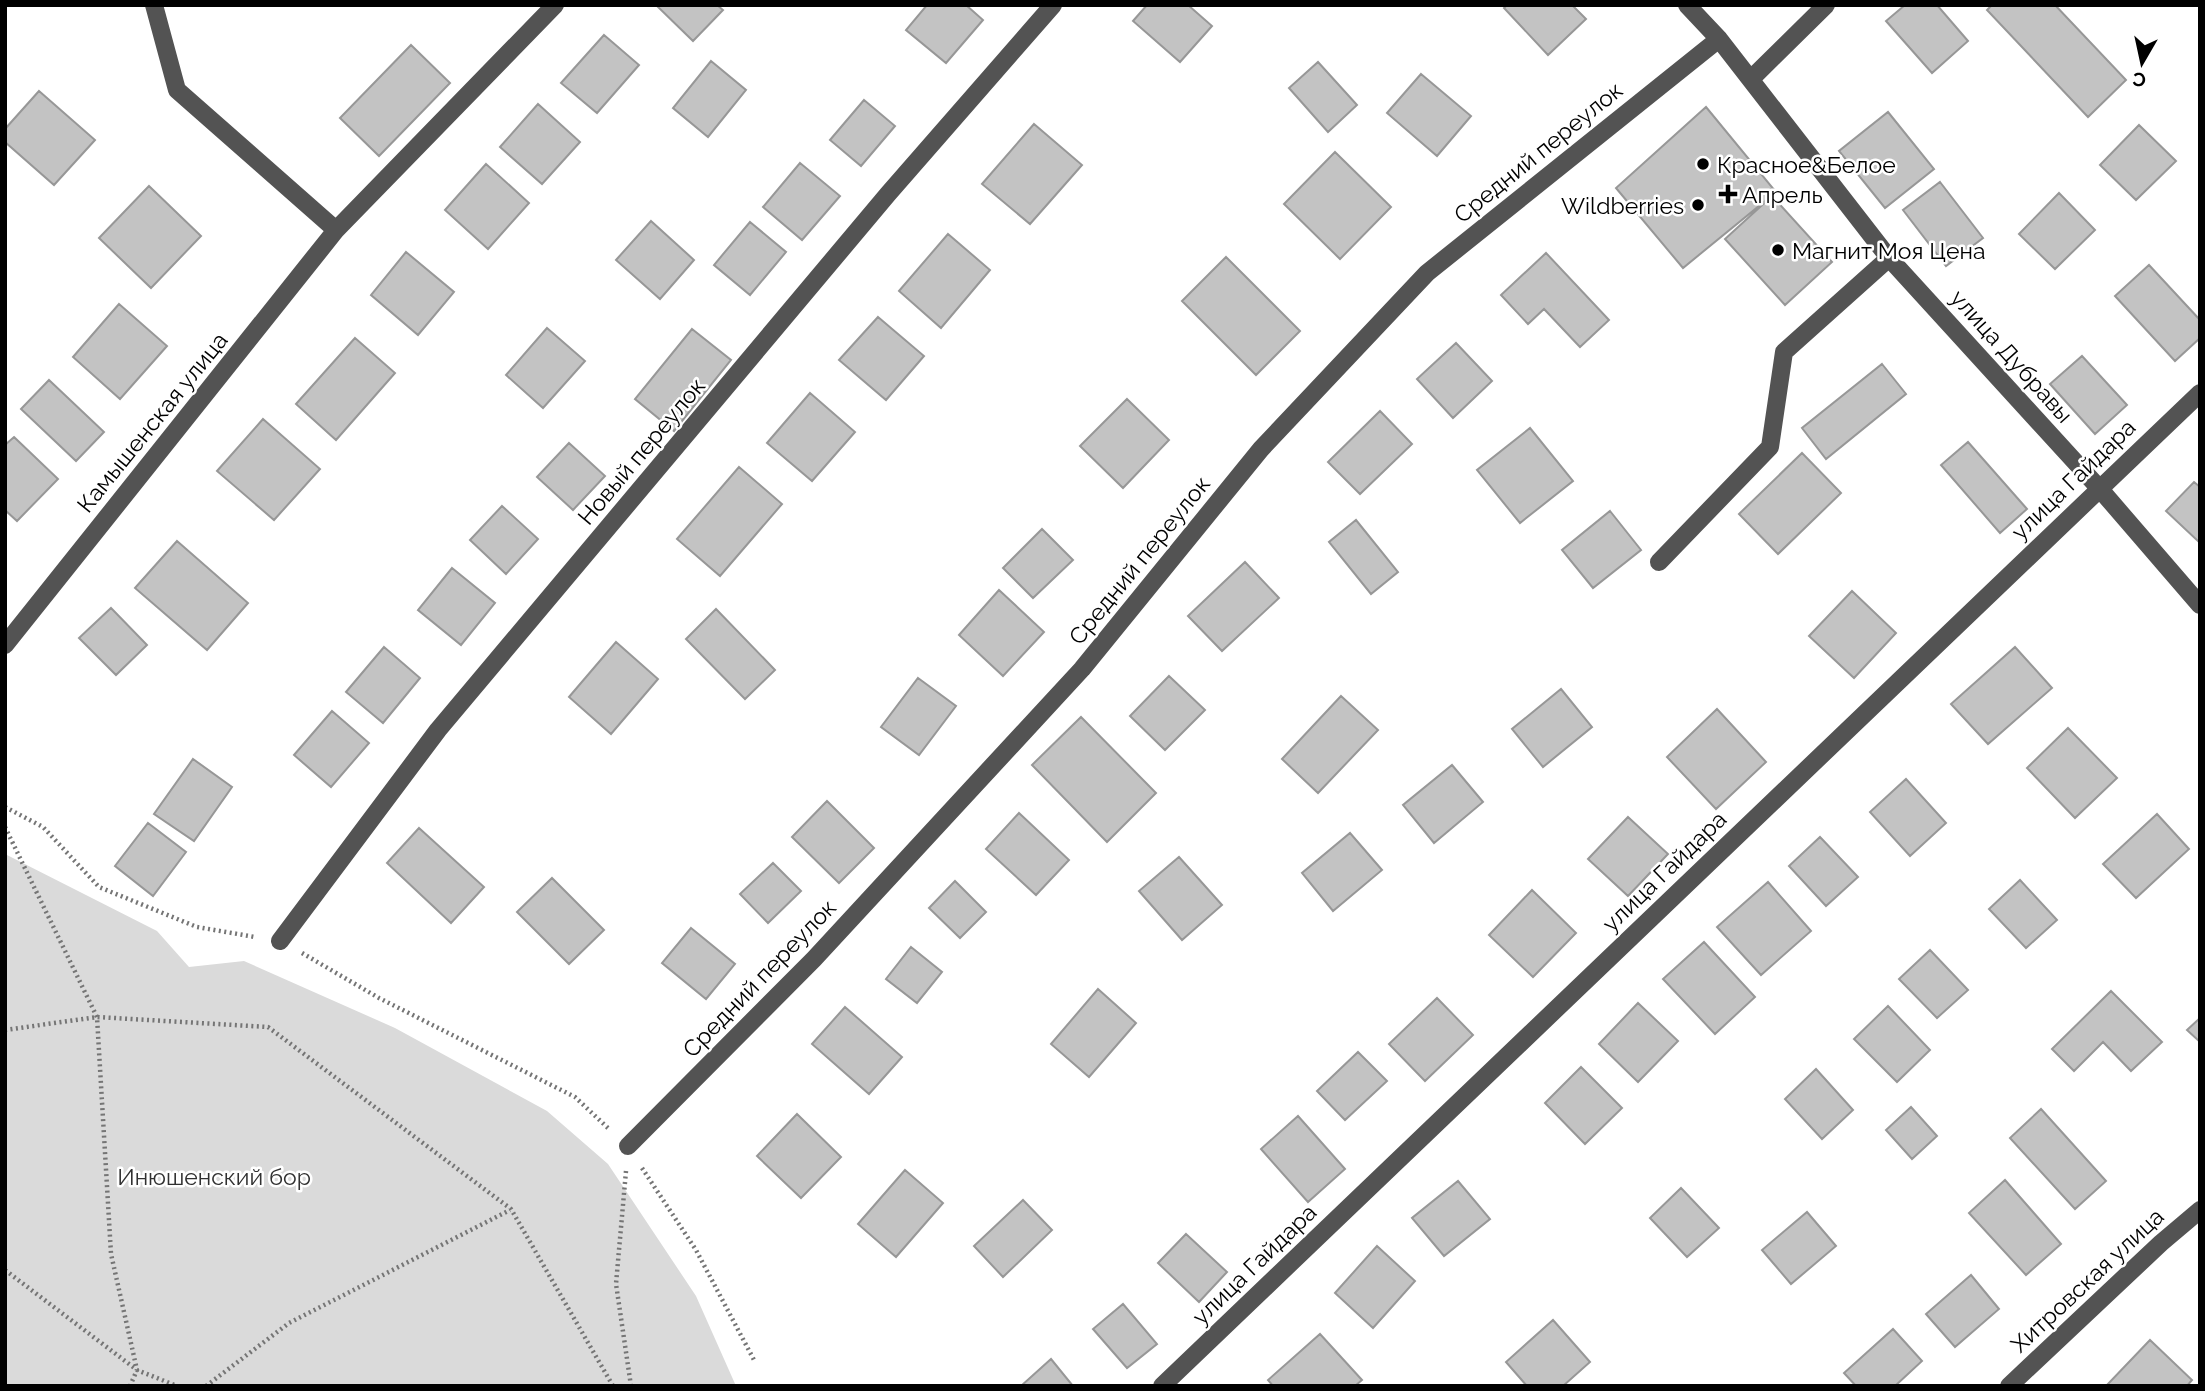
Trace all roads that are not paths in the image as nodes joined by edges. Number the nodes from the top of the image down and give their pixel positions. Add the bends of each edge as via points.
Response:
1 (154, 5) edge
2 (555, 5) edge
3 (1054, 5) edge
4 (1687, 5) edge
5 (1826, 5) edge
6 (1719, 38) junction
7 (1751, 79) junction
8 (336, 230) junction
9 (1889, 258) junction
10 (2200, 393) edge
11 (2099, 488) junction
12 (1659, 562) dead end
13 (2200, 605) edge
14 (5, 645) edge
15 (280, 941) road end
16 (628, 1146) road end
17 (2200, 1210) edge
18 (1162, 1386) edge
19 (2009, 1386) edge

1 - 8 street via 177,90
2 - 8 street, Камышенская улица
3 - 15 street, Новый переулок via 879,205 439,730
4 - 6 street, улица Дубравы
5 - 7 street
6 - 7 street, улица Дубравы
6 - 16 street, Средний переулок via 1427,273 1261,449 1082,669 814,959
7 - 9 street, улица Дубравы
8 - 14 street, Камышенская улица
9 - 11 street, улица Дубравы
9 - 12 street via 1784,352 1770,447
10 - 11 street, улица Гайдара
11 - 13 street, улица Дубравы
11 - 18 street, улица Гайдара
17 - 19 street, Хитровская улица

